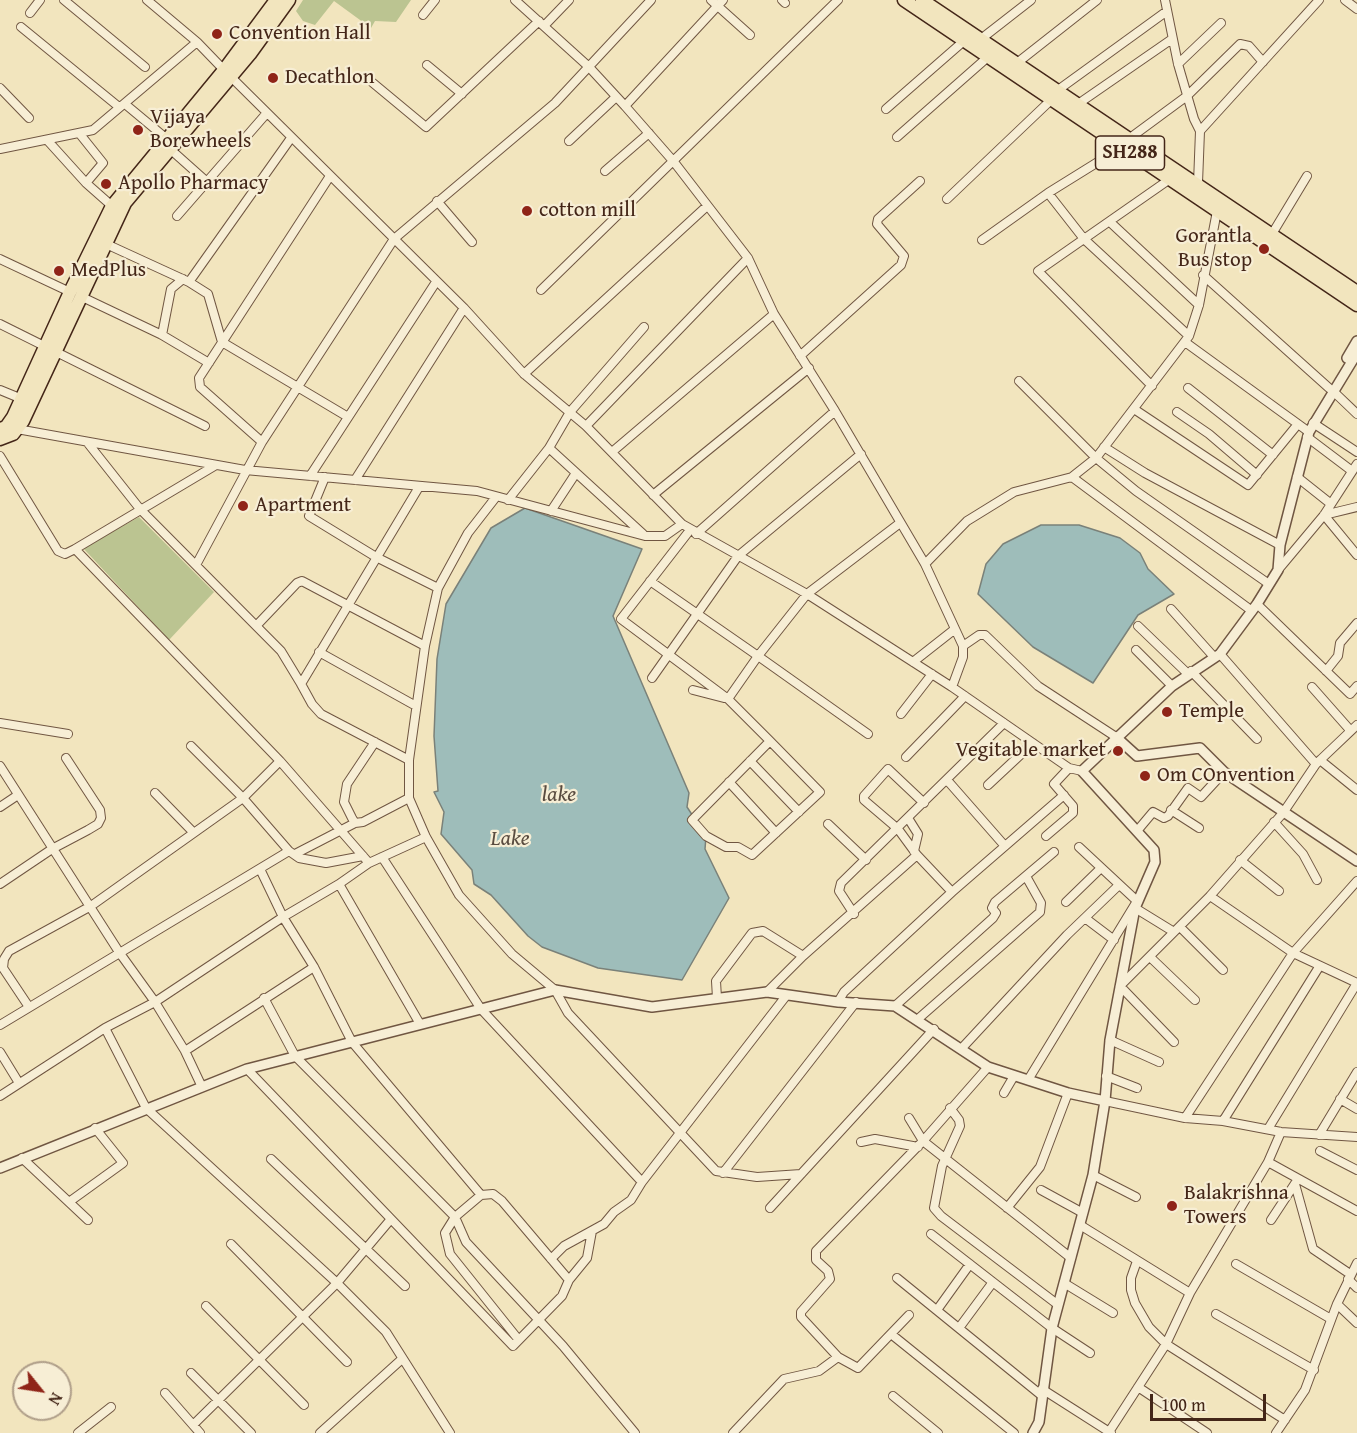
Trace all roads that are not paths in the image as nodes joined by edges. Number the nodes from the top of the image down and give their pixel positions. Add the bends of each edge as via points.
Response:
1 (40, 0) edge
2 (64, 0) edge
3 (147, 0) edge
4 (276, 0) edge
5 (289, 0) edge
6 (435, 0) edge
7 (515, 0) edge
8 (570, 0) edge
9 (651, 0) edge
10 (711, 0) edge
11 (838, 0) edge
12 (904, 0) edge
13 (1030, 0) edge
14 (1097, 0) edge
15 (1165, 0) edge
16 (1319, 0) edge
17 (1345, 0) edge
18 (931, 2) edge
19 (721, 3) edge
20 (1357, 9) edge
21 (1167, 11) junction
22 (30, 13) dead end
23 (423, 15) dead end
24 (1221, 23) dead end
25 (542, 24) junction
26 (21, 27) dead end
27 (750, 35) dead end
28 (981, 39) junction
29 (1172, 39) junction
30 (965, 40) junction
31 (197, 42) junction
32 (989, 56) junction
33 (1263, 62) junction
34 (1017, 63) junction
35 (1178, 64) junction
36 (427, 65) dead end
37 (145, 67) dead end
38 (589, 67) junction
39 (227, 73) junction
40 (373, 83) dead end
41 (0, 88) edge
42 (462, 94) junction
43 (1054, 95) junction
44 (1187, 96) junction
45 (616, 97) junction
46 (1078, 104) junction
47 (122, 106) junction
48 (625, 106) junction
49 (886, 109) dead end
50 (266, 114) junction
51 (29, 118) dead end
52 (1200, 131) junction
53 (78, 133) junction
54 (649, 133) junction
55 (897, 137) dead end
56 (291, 138) junction
57 (48, 141) junction
58 (569, 141) dead end
59 (1126, 143) junction
60 (169, 144) junction
61 (0, 150) edge
62 (674, 162) junction
63 (605, 171) dead end
64 (330, 176) junction
65 (1307, 176) dead end
66 (1170, 179) junction
67 (920, 181) dead end
68 (207, 182) junction
69 (86, 183) junction
70 (1198, 183) junction
71 (1048, 193) junction
72 (947, 199) dead end
73 (437, 201) junction
74 (112, 206) junction
75 (707, 206) junction
76 (1217, 211) junction
77 (177, 216) dead end
78 (1110, 222) junction
79 (1272, 234) junction
80 (394, 239) junction
81 (1084, 239) junction
82 (982, 240) dead end
83 (472, 242) dead end
84 (104, 243) junction
85 (748, 258) junction
86 (0, 259) edge
87 (1203, 275) junction
88 (186, 280) junction
89 (436, 282) junction
90 (541, 290) dead end
91 (1357, 292) edge
92 (75, 294) junction
93 (1199, 305) junction
94 (1357, 305) edge
95 (464, 308) junction
96 (774, 314) junction
97 (0, 324) edge
98 (644, 327) dead end
99 (162, 335) junction
100 (1187, 339) junction
101 (1357, 341) edge
102 (222, 342) junction
103 (51, 348) junction
104 (1357, 353) edge
105 (800, 356) junction
106 (209, 363) junction
107 (808, 368) junction
108 (524, 374) junction
109 (1019, 381) dead end
110 (1152, 386) junction
111 (298, 388) junction
112 (1188, 388) dead end
113 (0, 390) edge
114 (1332, 390) junction
115 (21, 399) junction
116 (1134, 409) junction
117 (835, 411) junction
118 (570, 412) junction
119 (1177, 412) dead end
120 (1357, 414) edge
121 (348, 417) junction
122 (1298, 424) junction
123 (206, 426) dead end
124 (586, 426) junction
125 (1311, 427) junction
126 (0, 429) edge
127 (17, 429) junction
128 (0, 439) edge
129 (87, 442) junction
130 (262, 442) junction
131 (1104, 447) junction
132 (549, 448) junction
133 (612, 452) junction
134 (1357, 452) edge
135 (861, 454) junction
136 (1273, 455) junction
137 (0, 456) edge
138 (1096, 458) junction
139 (216, 465) junction
140 (1355, 468) edge
141 (245, 471) junction
142 (576, 472) junction
143 (1257, 475) junction
144 (310, 476) junction
145 (325, 477) junction
146 (1072, 477) junction
147 (1297, 477) junction
148 (355, 480) junction
149 (419, 487) junction
150 (653, 495) junction
151 (496, 497) junction
152 (508, 500) junction
153 (1331, 504) junction
154 (1357, 507) edge
155 (140, 509) junction
156 (551, 511) junction
157 (1324, 516) junction
158 (900, 523) junction
159 (682, 524) junction
160 (693, 532) junction
161 (645, 536) junction
162 (1280, 545) junction
163 (75, 549) junction
164 (1357, 555) edge
165 (738, 556) junction
166 (376, 557) junction
167 (925, 564) junction
168 (196, 566) junction
169 (1278, 570) junction
170 (650, 581) junction
171 (1269, 584) junction
172 (438, 588) junction
173 (807, 594) junction
174 (347, 606) junction
175 (1255, 607) junction
176 (1171, 609) dead end
177 (698, 614) junction
178 (1357, 623) edge
179 (257, 626) junction
180 (1137, 626) dead end
181 (955, 629) junction
182 (425, 646) junction
183 (963, 646) junction
184 (1136, 650) dead end
185 (319, 652) junction
186 (667, 655) junction
187 (758, 656) junction
188 (1217, 656) junction
189 (913, 662) junction
190 (1326, 671) junction
191 (1189, 672) junction
192 (932, 674) junction
193 (652, 678) dead end
194 (301, 684) junction
195 (1172, 686) junction
196 (1357, 686) edge
197 (952, 687) junction
198 (1312, 687) dead end
199 (693, 690) dead end
200 (965, 696) junction
201 (728, 699) junction
202 (416, 706) junction
203 (901, 714) dead end
204 (0, 723) edge
205 (1004, 723) junction
206 (1357, 725) edge
207 (1350, 730) junction
208 (68, 734) dead end
209 (868, 734) dead end
210 (1116, 737) junction
211 (1257, 739) dead end
212 (770, 741) junction
213 (375, 742) junction
214 (1033, 743) junction
215 (191, 746) dead end
216 (906, 757) dead end
217 (66, 758) dead end
218 (409, 760) junction
219 (280, 761) junction
220 (750, 761) junction
221 (1318, 762) junction
222 (0, 766) edge
223 (1070, 768) junction
224 (1082, 771) junction
225 (1224, 772) junction
226 (947, 780) junction
227 (729, 782) junction
228 (988, 785) dead end
229 (1357, 790) edge
230 (155, 793) dead end
231 (18, 795) junction
232 (1064, 795) junction
233 (243, 798) junction
234 (409, 798) junction
235 (924, 803) junction
236 (0, 807) edge
237 (1171, 810) junction
238 (799, 812) junction
239 (1283, 813) junction
240 (908, 818) junction
241 (1274, 822) junction
242 (355, 823) junction
243 (828, 824) dead end
244 (1199, 828) dead end
245 (898, 829) junction
246 (341, 831) junction
247 (1137, 831) junction
248 (193, 832) junction
249 (776, 833) junction
250 (1046, 836) dead end
251 (426, 837) junction
252 (1004, 845) junction
253 (1079, 847) dead end
254 (52, 849) junction
255 (1054, 852) dead end
256 (292, 853) junction
257 (916, 853) junction
258 (363, 856) junction
259 (382, 857) junction
260 (866, 860) junction
261 (1240, 860) junction
262 (1357, 861) edge
263 (369, 863) junction
264 (1101, 868) junction
265 (260, 869) junction
266 (1027, 878) junction
267 (1317, 880) dead end
268 (1357, 881) edge
269 (0, 884) edge
270 (339, 884) junction
271 (1119, 885) junction
272 (1279, 891) dead end
273 (952, 892) junction
274 (1210, 896) junction
275 (1066, 902) dead end
276 (1136, 904) junction
277 (91, 906) junction
278 (854, 914) junction
279 (283, 917) junction
280 (1086, 918) junction
281 (1177, 929) junction
282 (1114, 940) junction
283 (119, 952) junction
284 (1293, 953) junction
285 (803, 956) junction
286 (1150, 957) junction
287 (1319, 967) junction
288 (314, 968) junction
289 (1223, 970) dead end
290 (1356, 980) edge
291 (1120, 986) junction
292 (555, 990) junction
293 (767, 992) junction
294 (786, 996) junction
295 (264, 998) junction
296 (717, 998) junction
297 (1195, 1000) dead end
298 (155, 1002) junction
299 (838, 1002) junction
300 (856, 1002) junction
301 (895, 1005) junction
302 (29, 1007) junction
303 (481, 1009) junction
304 (918, 1018) junction
305 (420, 1024) junction
306 (0, 1025) edge
307 (105, 1028) junction
308 (934, 1029) junction
309 (1110, 1040) junction
310 (352, 1041) junction
311 (1174, 1042) dead end
312 (962, 1048) junction
313 (185, 1051) junction
314 (0, 1052) edge
315 (295, 1056) junction
316 (1159, 1062) dead end
317 (988, 1067) junction
318 (247, 1069) junction
319 (1357, 1072) edge
320 (1014, 1076) junction
321 (1106, 1076) junction
322 (1028, 1080) junction
323 (19, 1083) junction
324 (202, 1087) junction
325 (1137, 1088) dead end
326 (1004, 1093) dead end
327 (1068, 1093) junction
328 (0, 1096) edge
329 (1341, 1099) junction
330 (1105, 1101) junction
331 (146, 1108) junction
332 (950, 1108) junction
333 (1357, 1108) edge
334 (909, 1118) dead end
335 (1185, 1118) junction
336 (1224, 1121) junction
337 (95, 1128) junction
338 (1268, 1129) junction
339 (1281, 1132) junction
340 (679, 1134) junction
341 (1318, 1135) junction
342 (1357, 1137) edge
343 (861, 1142) dead end
344 (920, 1144) junction
345 (1320, 1151) dead end
346 (22, 1158) junction
347 (945, 1159) junction
348 (271, 1160) dead end
349 (1268, 1162) junction
350 (0, 1168) edge
351 (1357, 1170) edge
352 (723, 1173) junction
353 (801, 1174) junction
354 (1093, 1175) junction
355 (1296, 1181) junction
356 (642, 1182) junction
357 (1041, 1190) dead end
358 (481, 1195) junction
359 (1136, 1197) dead end
360 (69, 1202) junction
361 (770, 1208) dead end
362 (1007, 1208) junction
363 (1357, 1211) edge
364 (1083, 1213) junction
365 (455, 1217) junction
366 (88, 1220) dead end
367 (391, 1220) junction
368 (1271, 1220) dead end
369 (1080, 1225) junction
370 (592, 1231) junction
371 (932, 1234) dead end
372 (231, 1244) dead end
373 (365, 1250) junction
374 (1071, 1258) junction
375 (551, 1259) junction
376 (1137, 1261) junction
377 (1357, 1263) edge
378 (970, 1264) junction
379 (1236, 1264) dead end
380 (1349, 1276) junction
381 (897, 1278) dead end
382 (569, 1280) junction
383 (993, 1282) junction
384 (337, 1283) junction
385 (1064, 1283) junction
386 (405, 1286) dead end
387 (1357, 1288) edge
388 (1190, 1293) junction
389 (1057, 1304) junction
390 (1337, 1304) junction
391 (206, 1306) dead end
392 (937, 1311) junction
393 (1113, 1313) dead end
394 (1216, 1314) dead end
395 (909, 1315) dead end
396 (302, 1317) junction
397 (1331, 1320) junction
398 (538, 1321) junction
399 (1357, 1323) edge
400 (959, 1328) junction
401 (1052, 1328) junction
402 (891, 1334) junction
403 (518, 1339) junction
404 (1166, 1344) junction
405 (1090, 1353) dead end
406 (838, 1357) junction
407 (402, 1359) junction
408 (259, 1360) junction
409 (347, 1362) dead end
410 (1314, 1370) junction
411 (191, 1373) dead end
412 (1138, 1387) junction
413 (1042, 1392) junction
414 (165, 1393) dead end
415 (893, 1396) dead end
416 (218, 1401) junction
417 (304, 1405) dead end
418 (111, 1407) dead end
419 (1285, 1420) junction
420 (1039, 1422) junction
421 (193, 1425) junction
422 (1110, 1432) edge
423 (78, 1433) edge
424 (200, 1433) edge
425 (251, 1433) edge
426 (320, 1433) edge
427 (450, 1433) edge
428 (635, 1433) edge
429 (733, 1433) edge
430 (938, 1433) edge
431 (1014, 1433) edge
432 (1033, 1433) edge
433 (1042, 1433) edge
434 (1208, 1433) edge
435 (1276, 1433) edge

1 - 22 street
2 - 37 street
3 - 31 street
4 - 39 main road
5 - 39 main road
6 - 23 street
7 - 25 street
8 - 25 street
9 - 38 street
10 - 19 street
11 - 62 street
12 - 30 main road, SH288
13 - 28 street
14 - 34 street
15 - 21 street
16 - 33 street
17 - 20 street
18 - 28 main road, SH288
19 - 27 street
19 - 48 street
21 - 29 street
21 - 43 street
24 - 35 street
25 - 38 street
25 - 42 street
26 - 47 street
28 - 34 main road, SH288
29 - 35 street
29 - 46 street
30 - 32 main road, SH288
30 - 49 street
31 - 39 street
31 - 47 street
32 - 43 main road, SH288
32 - 55 street
33 - 44 street via 1249,46 1240,44
33 - 52 street
34 - 43 main road, SH288
35 - 44 street
36 - 42 street
38 - 45 street
38 - 73 street via 555,103
39 - 50 street
39 - 60 main road
40 - 42 street via 426,127
41 - 51 street
43 - 46 main road, SH288
43 - 59 main road, SH288
43 - 72 street
44 - 52 street
44 - 59 street
45 - 48 street
45 - 58 street
46 - 59 main road, SH288
47 - 53 street via 93,130
47 - 60 street
48 - 54 street
50 - 56 street
50 - 68 street
52 - 70 street
53 - 57 street
53 - 69 street via 103,163
54 - 62 street
54 - 63 street
56 - 64 street
56 - 88 street
57 - 61 street
57 - 69 street
59 - 66 main road, SH288
59 - 70 main road, SH288
59 - 71 street
60 - 68 street
60 - 74 main road
60 - 84 main road via 125,203
62 - 75 street
62 - 90 street
64 - 80 street
64 - 102 street
65 - 79 street
66 - 76 main road, SH288
66 - 78 street
67 - 105 street via 878,219 877,224 904,256 901,265
68 - 77 street
69 - 74 street
70 - 79 main road, SH288
71 - 81 street
71 - 82 street
73 - 80 street
73 - 83 street
74 - 92 main road
75 - 85 street
75 - 108 street
76 - 87 street
76 - 94 main road, SH288
78 - 81 street
78 - 93 street
79 - 91 main road, SH288
80 - 89 street
80 - 111 street
81 - 100 street
81 - 110 street via 1038,271
84 - 88 street
84 - 92 main road
85 - 96 street
85 - 124 street
86 - 92 street
87 - 93 street
87 - 114 street
88 - 99 street via 171,289
88 - 102 street via 208,294
89 - 95 street
89 - 121 street
92 - 99 street
92 - 103 main road
93 - 100 street
95 - 108 street
95 - 148 street
96 - 105 street
96 - 133 street
97 - 103 street
98 - 118 street
99 - 106 street
100 - 110 street
100 - 122 street
101 - 114 street
102 - 106 street
102 - 111 street
103 - 115 main road
103 - 123 street
103 - 127 main road
104 - 114 street
105 - 107 street
106 - 130 street via 199,378 200,387
107 - 117 street
107 - 150 street
108 - 118 street
109 - 138 street
110 - 116 street
111 - 121 street
111 - 130 street
112 - 136 street
113 - 115 street
114 - 120 street
114 - 125 street
115 - 126 main road via 10,423
116 - 131 street
116 - 143 street via 1245,484
117 - 135 street
117 - 160 street
118 - 124 street
118 - 132 street
119 - 143 street
121 - 144 street
122 - 125 street
122 - 136 street
124 - 133 street
125 - 134 street
125 - 140 street
125 - 147 street
127 - 128 main road
127 - 129 street
129 - 139 street
129 - 155 street
130 - 141 street
131 - 138 street
131 - 162 street via 1144,473
132 - 142 street
132 - 152 street
133 - 150 street
135 - 158 street
135 - 165 street
136 - 143 street
137 - 163 street via 58,551 65,554
138 - 146 street
138 - 171 street via 1143,496
139 - 141 street
139 - 155 street
140 - 153 street
141 - 144 street
141 - 168 street
142 - 156 street
142 - 161 street
144 - 145 street
145 - 148 street
145 - 166 street via 309,516
146 - 167 street via 1014,492 968,521
146 - 175 street
147 - 153 street
147 - 162 street
148 - 149 street
149 - 151 street via 477,491
149 - 166 street
150 - 159 street
151 - 152 street
151 - 172 street via 468,533
152 - 156 street
153 - 157 street
154 - 157 street
155 - 163 street
155 - 168 street
156 - 161 street
157 - 164 street
157 - 169 street
158 - 167 street
158 - 173 street
159 - 160 street
159 - 161 street via 665,536
160 - 165 street
160 - 170 street
162 - 169 street
163 - 219 street
165 - 173 street
165 - 177 street
166 - 172 street
166 - 174 street
167 - 181 street
168 - 179 street
169 - 171 street
170 - 177 street
170 - 186 street via 621,619
171 - 175 street
172 - 182 street
173 - 187 street
173 - 189 street
174 - 179 street via 302,581 297,582
174 - 182 street
174 - 185 street
175 - 188 street
175 - 190 street
176 - 188 street
177 - 186 street
177 - 187 street
178 - 190 street via 1340,643 1338,656
179 - 194 street via 285,656
180 - 191 street
181 - 183 street
181 - 189 street
182 - 202 street
183 - 197 street
183 - 210 street via 985,635 1038,686
184 - 195 street
185 - 194 street
185 - 202 street
186 - 193 street
186 - 201 street
187 - 201 street
187 - 209 street
188 - 191 street
188 - 221 street
189 - 192 street
190 - 196 street via 1350,694
191 - 195 street
191 - 211 street
192 - 197 street
192 - 203 street
194 - 213 street via 321,714
195 - 210 street
197 - 200 street
198 - 207 street
199 - 201 street
200 - 205 street
200 - 216 street
201 - 212 street
202 - 218 street
204 - 208 street
205 - 214 street
205 - 226 street
206 - 207 street
207 - 221 street
210 - 224 street
210 - 225 street via 1137,756 1200,748
212 - 220 street
212 - 238 street via 820,792
213 - 218 street
213 - 242 street via 345,788 344,802
214 - 223 street
214 - 228 street
215 - 233 street
217 - 254 street via 100,810 101,818 88,830
218 - 234 street
219 - 233 street
219 - 246 street
220 - 227 street
220 - 238 street
221 - 229 street
221 - 239 street
222 - 231 street
223 - 224 street
223 - 232 street via 1054,784
224 - 247 street
225 - 237 street via 1202,797 1188,788
225 - 239 street
226 - 235 street
226 - 252 street
227 - 249 street
227 - 249 street via 692,820 706,836 753,855
230 - 248 street
231 - 236 street
231 - 254 street
232 - 250 street via 1073,806 1072,813
232 - 252 street
233 - 248 street
233 - 256 street
234 - 242 street
234 - 251 street
235 - 240 street
235 - 245 street via 892,770 886,769 866,790 864,800
237 - 244 street
237 - 247 street via 1164,818 1153,812
238 - 249 street
239 - 241 street
239 - 262 street
240 - 245 street
240 - 257 street via 918,834
241 - 261 street
241 - 267 street via 1303,854
242 - 246 street
243 - 260 street
245 - 257 street
245 - 260 street
246 - 256 street
246 - 258 street
247 - 276 street via 1155,856
248 - 277 street
251 - 259 street
251 - 292 street via 459,896 512,954
252 - 273 street
253 - 264 street
254 - 269 street
254 - 277 street
255 - 266 street
256 - 258 street via 326,863
256 - 265 street
257 - 273 street
257 - 278 street
258 - 263 street
259 - 263 street
259 - 303 street
260 - 278 street via 838,888
261 - 272 street
261 - 274 street
263 - 270 street
264 - 271 street
264 - 275 street
265 - 279 street
265 - 283 street
266 - 301 street via 992,904 996,913 993,918
266 - 304 street via 1041,903 1040,912
268 - 284 street
270 - 279 street
270 - 305 street
271 - 276 street
271 - 280 street
273 - 299 street via 844,992
274 - 281 street
274 - 284 street
276 - 281 street
276 - 282 street
276 - 291 street
277 - 283 street
277 - 302 street via 9,951 4,959 3,968
278 - 285 street
279 - 288 street
279 - 298 street
280 - 282 street
280 - 312 street
281 - 286 street
281 - 289 street
282 - 322 street
283 - 298 street
283 - 302 street
284 - 287 street
284 - 335 street
285 - 293 street
285 - 296 street via 763,931 752,933 716,981
286 - 291 street
286 - 297 street
287 - 290 street
287 - 336 street
288 - 295 street
288 - 310 street
290 - 338 street
291 - 309 street
291 - 311 street
292 - 296 street via 652,1007
292 - 303 street
292 - 340 street via 568,1012
293 - 294 street
293 - 296 street
294 - 299 street
294 - 340 street
295 - 313 street
295 - 315 street
298 - 307 street
298 - 313 street
299 - 300 street
300 - 301 street
300 - 352 street
301 - 304 street
302 - 306 street
303 - 305 street
303 - 356 street
304 - 308 street
305 - 310 street
307 - 323 street
307 - 331 street
308 - 312 street
308 - 353 street
309 - 316 street
309 - 321 street
310 - 315 street
310 - 358 street
312 - 317 street
313 - 324 street
314 - 323 street
315 - 318 street
315 - 365 street
317 - 320 street
317 - 332 street
318 - 324 street
318 - 367 street
319 - 329 street
320 - 322 street
320 - 326 street
321 - 325 street
321 - 330 street
322 - 327 street
323 - 328 street
324 - 331 street
327 - 330 street
327 - 362 street via 1040,1167
329 - 333 street
329 - 341 street
330 - 335 street
330 - 354 street
331 - 337 street
331 - 384 street
332 - 344 street
332 - 347 street via 960,1123
334 - 344 street
335 - 336 street
336 - 338 street
337 - 346 street
337 - 360 street via 123,1163
338 - 339 street
339 - 341 street
339 - 349 street
340 - 352 street via 716,1171
340 - 356 street
341 - 342 street
343 - 344 street via 875,1139
344 - 347 street
344 - 406 street via 816,1251 816,1260 828,1270 830,1279 801,1312 801,1317
345 - 351 street
346 - 350 street
346 - 360 street
347 - 362 street
347 - 389 street via 933,1203 937,1212
348 - 373 street
349 - 355 street
349 - 388 street
352 - 353 street via 767,1177
353 - 361 street
354 - 359 street
354 - 364 street
355 - 363 street
355 - 368 street
355 - 380 street via 1313,1249
356 - 370 street via 628,1203
357 - 364 street
358 - 365 street
358 - 375 street via 493,1194 502,1201
360 - 366 street
362 - 374 street
364 - 369 street
365 - 398 street via 466,1242
365 - 403 street via 445,1233 450,1254
367 - 373 street
367 - 403 street via 432,1258 513,1346
369 - 374 street
369 - 376 street
370 - 375 street via 564,1246
370 - 382 street via 587,1258
371 - 378 street
372 - 396 street
373 - 384 street
373 - 386 street
374 - 385 street
375 - 382 street
376 - 388 street
376 - 404 street via 1131,1278 1135,1303 1149,1327
377 - 380 street
378 - 383 street
378 - 392 street
379 - 397 street
380 - 387 street
380 - 390 street
381 - 392 street
382 - 398 street via 562,1296
383 - 400 street
383 - 401 street
384 - 396 street
384 - 407 street via 386,1332
385 - 389 street
385 - 393 street
388 - 404 street
389 - 401 street
390 - 397 street
390 - 399 street
391 - 408 street
392 - 400 street
394 - 410 street
395 - 402 street
396 - 408 street
396 - 409 street
397 - 410 street
398 - 403 street
398 - 428 street
400 - 413 street
401 - 405 street
401 - 413 street
402 - 406 street via 862,1367 855,1368
402 - 431 street
404 - 412 street
404 - 419 street
406 - 429 street via 819,1371 784,1379
407 - 426 street
407 - 427 street
408 - 416 street
408 - 417 street
410 - 419 street via 1301,1399
411 - 416 street
412 - 422 street
412 - 434 street
413 - 420 street
413 - 422 street
414 - 421 street
415 - 430 street
416 - 421 street
416 - 425 street
418 - 423 street
419 - 435 street
420 - 432 street
420 - 433 street
421 - 424 street

